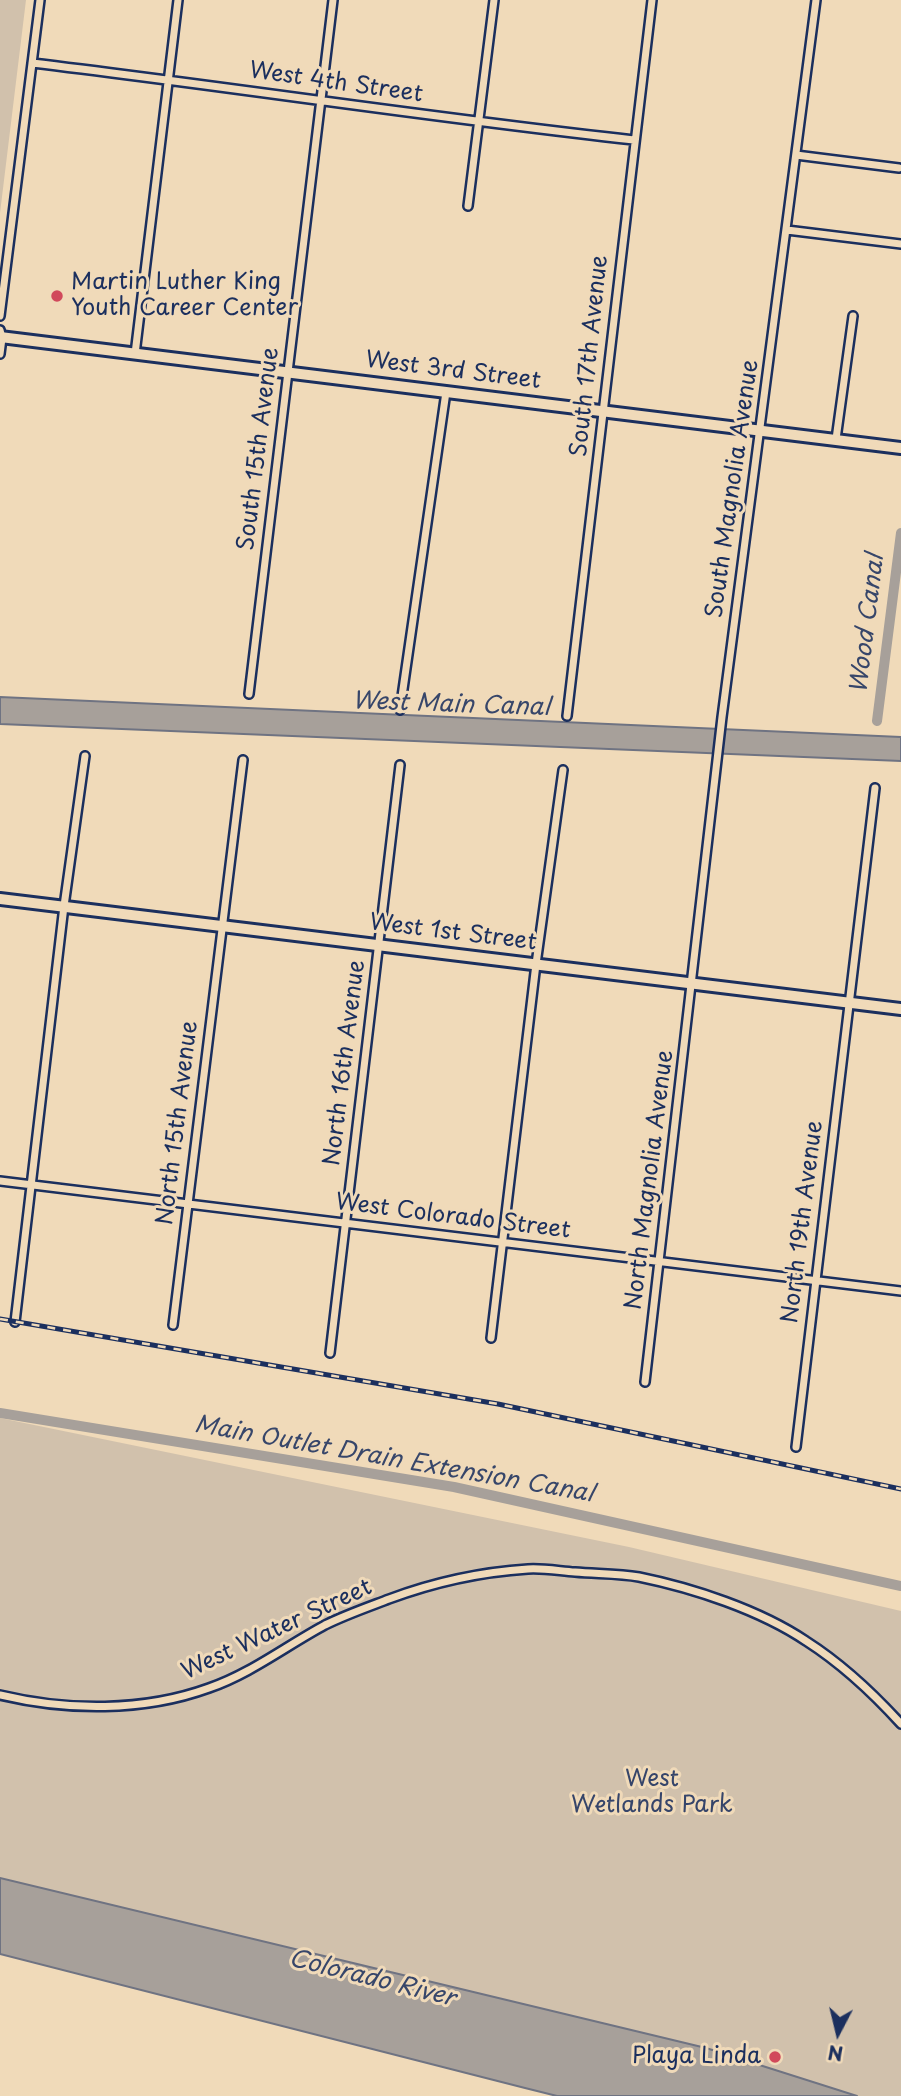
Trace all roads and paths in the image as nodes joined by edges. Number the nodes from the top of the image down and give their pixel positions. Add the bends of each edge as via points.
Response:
1 (40, 0) edge
2 (178, 0) edge
3 (333, 0) edge
4 (494, 0) edge
5 (652, 0) edge
6 (816, 0) edge
7 (32, 63) junction
8 (169, 79) junction
9 (321, 99) junction
10 (479, 123) junction
11 (634, 139) junction
12 (796, 155) junction
13 (899, 168) dead end
14 (468, 206) dead end
15 (787, 230) junction
16 (901, 244) edge
17 (0, 316) edge
18 (853, 316) dead end
19 (1, 335) edge
20 (135, 354) junction
21 (0, 355) edge
22 (288, 373) junction
23 (446, 392) junction
24 (604, 411) junction
25 (761, 430) junction
26 (836, 439) junction
27 (901, 448) edge
28 (249, 694) dead end
29 (400, 710) dead end
30 (567, 716) dead end
31 (85, 756) dead end
32 (243, 760) dead end
33 (400, 765) dead end
34 (563, 771) dead end
35 (875, 788) dead end
36 (0, 899) edge
37 (64, 906) junction
38 (223, 926) junction
39 (380, 945) junction
40 (536, 964) junction
41 (692, 984) junction
42 (851, 1003) junction
43 (901, 1009) edge
44 (0, 1181) edge
45 (32, 1185) junction
46 (187, 1204) junction
47 (344, 1223) junction
48 (503, 1242) junction
49 (659, 1262) junction
50 (815, 1281) junction
51 (901, 1291) edge
52 (15, 1322) dead end
53 (173, 1325) dead end
54 (491, 1338) dead end
55 (330, 1353) dead end
56 (645, 1382) dead end
57 (796, 1447) dead end
58 (0, 1695) edge
59 (901, 1724) edge

1 - 7 street
2 - 8 street
3 - 9 street, South 15th Avenue
4 - 10 street
5 - 11 street, South 17th Avenue
6 - 12 street, South Magnolia Avenue
7 - 8 street, West 4th Street
7 - 17 street
8 - 9 street, West 4th Street
8 - 20 street
9 - 10 street, West 4th Street
9 - 22 street, South 15th Avenue
10 - 11 street, West 4th Street
10 - 14 street
11 - 24 street, South 17th Avenue
12 - 13 street
12 - 15 street, South Magnolia Avenue
15 - 16 street
15 - 25 street, South Magnolia Avenue
18 - 26 street
19 - 20 main road, West 3rd Street
19 - 21 street
20 - 22 main road, West 3rd Street
22 - 23 main road, West 3rd Street
22 - 28 street, South 15th Avenue
23 - 24 main road, West 3rd Street
23 - 29 street
24 - 25 main road, West 3rd Street
24 - 30 street, South 17th Avenue
25 - 26 main road, West 3rd Street
25 - 41 street, South Magnolia Avenue
26 - 27 main road, West 3rd Street
31 - 37 street
32 - 38 street
33 - 39 street, North 16th Avenue
34 - 40 street
35 - 42 street, North 19th Avenue
36 - 37 main road, West 1st Street
37 - 38 main road, West 1st Street
37 - 45 street
38 - 39 main road, West 1st Street
38 - 46 street, North 15th Avenue
39 - 40 main road, West 1st Street
39 - 47 street, North 16th Avenue
40 - 41 main road, West 1st Street
40 - 48 street
41 - 42 main road, West 1st Street
41 - 49 street, North Magnolia Avenue
42 - 43 main road, West 1st Street
42 - 50 street, North 19th Avenue
44 - 45 street, West Colorado Street
45 - 46 street, West Colorado Street
45 - 52 street
46 - 47 street, West Colorado Street
46 - 53 street, North 15th Avenue
47 - 48 street, West Colorado Street
47 - 55 street, North 16th Avenue
48 - 49 street, West Colorado Street
48 - 54 street
49 - 50 street, West Colorado Street
49 - 56 street, North Magnolia Avenue
50 - 51 street, West Colorado Street
50 - 57 street, North 19th Avenue
58 - 59 street, West Water Street via 66,1705 163,1702 210,1688 326,1625 390,1599 455,1580 529,1569 637,1576 731,1604 804,1639 844,1668

